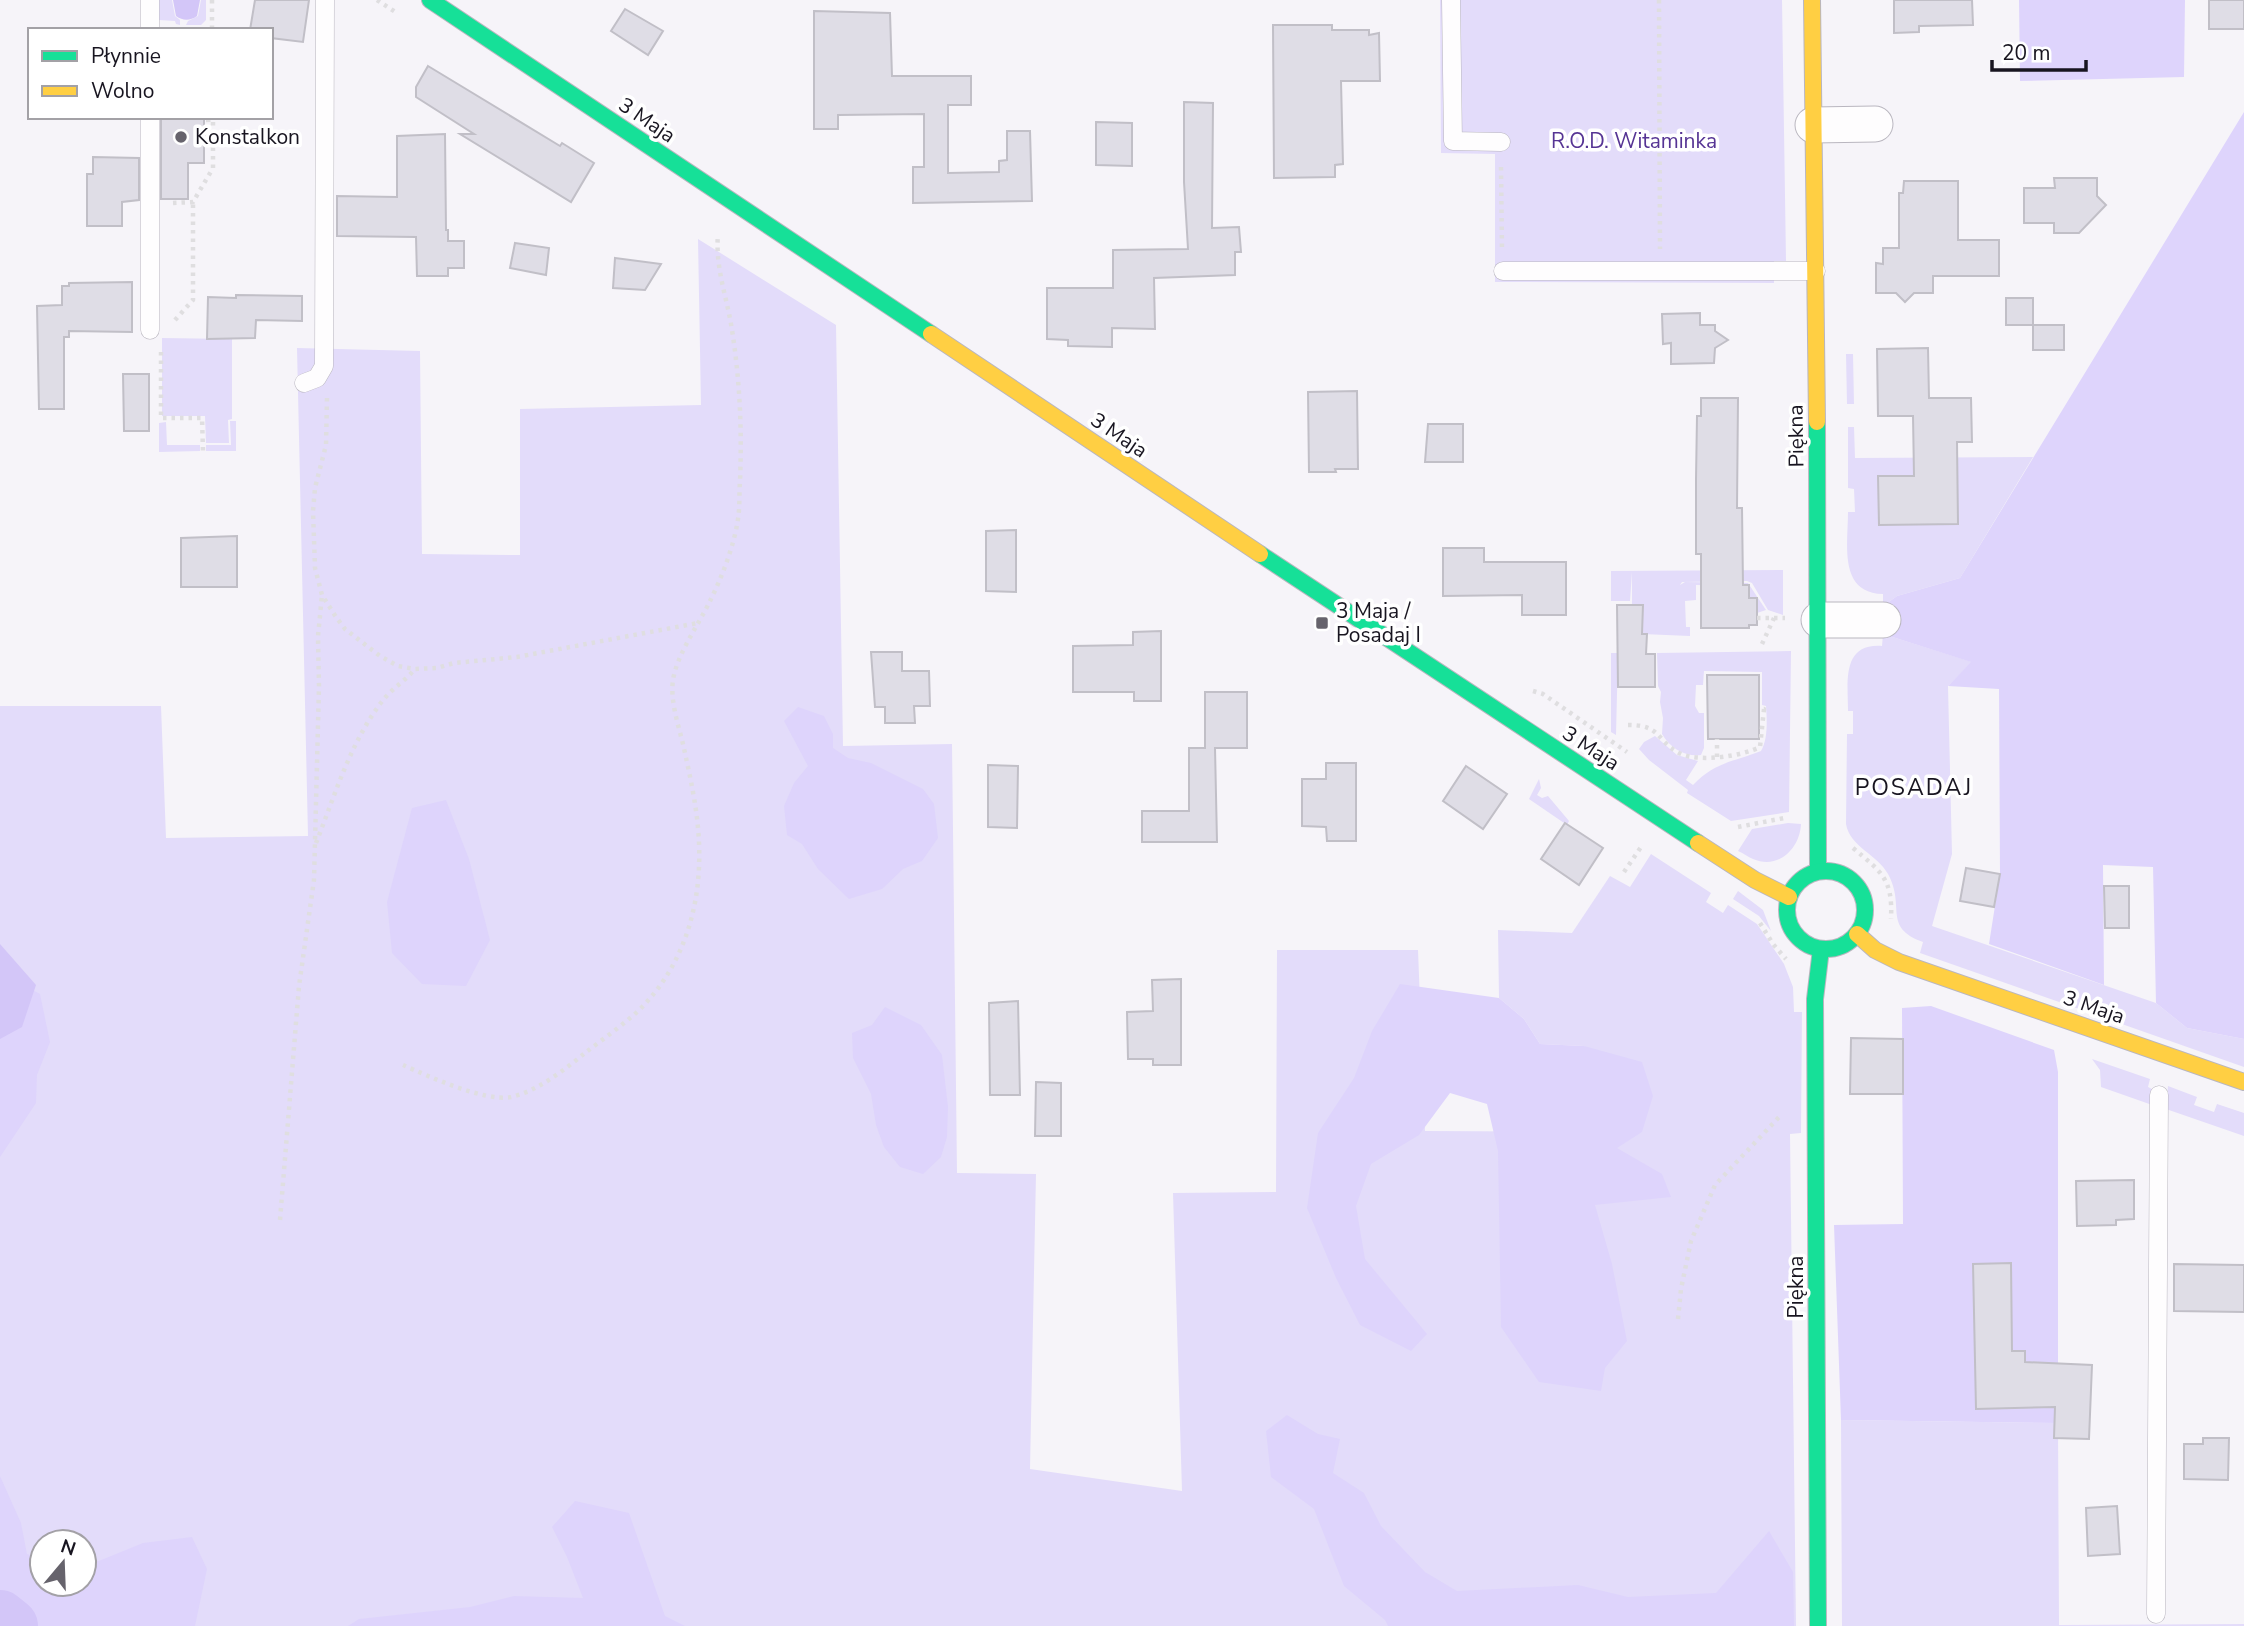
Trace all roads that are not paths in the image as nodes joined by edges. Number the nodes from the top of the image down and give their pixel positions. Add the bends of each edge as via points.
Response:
1 (150, 0) edge
2 (325, 0) edge
3 (430, 0) edge
4 (1451, 0) edge
5 (1812, 0) edge
6 (150, 28) edge
7 (150, 119) edge
8 (1875, 124) dead end
9 (1813, 125) junction
10 (1501, 142) road end
11 (1503, 271) road end
12 (1816, 271) junction
13 (149, 330) dead end
14 (304, 383) dead end
15 (1819, 620) junction
16 (1882, 621) dead end
17 (1818, 871) junction
18 (1789, 897) junction
19 (1857, 934) junction
20 (1821, 949) junction
21 (2244, 1082) edge
22 (2160, 1095) dead end
23 (2156, 1614) dead end
24 (1818, 1626) edge

1 - 6 lane
2 - 14 lane via 324,366 317,377
3 - 18 street, 3 Maja via 1541,741 1755,880
4 - 10 lane via 1452,141
5 - 9 street, Piękna
7 - 13 lane
8 - 9 street
9 - 12 street, Piękna
11 - 12 lane
12 - 15 street, Piękna
15 - 16 street
15 - 17 street, Piękna
17 - 18 street via 1805,876
17 - 19 street via 1845,875 1856,883 1866,908
18 - 20 street via 1789,924 1808,945
19 - 20 street via 1835,948
19 - 21 street, 3 Maja via 1899,962
20 - 24 street, Piękna via 1815,999
22 - 23 lane

